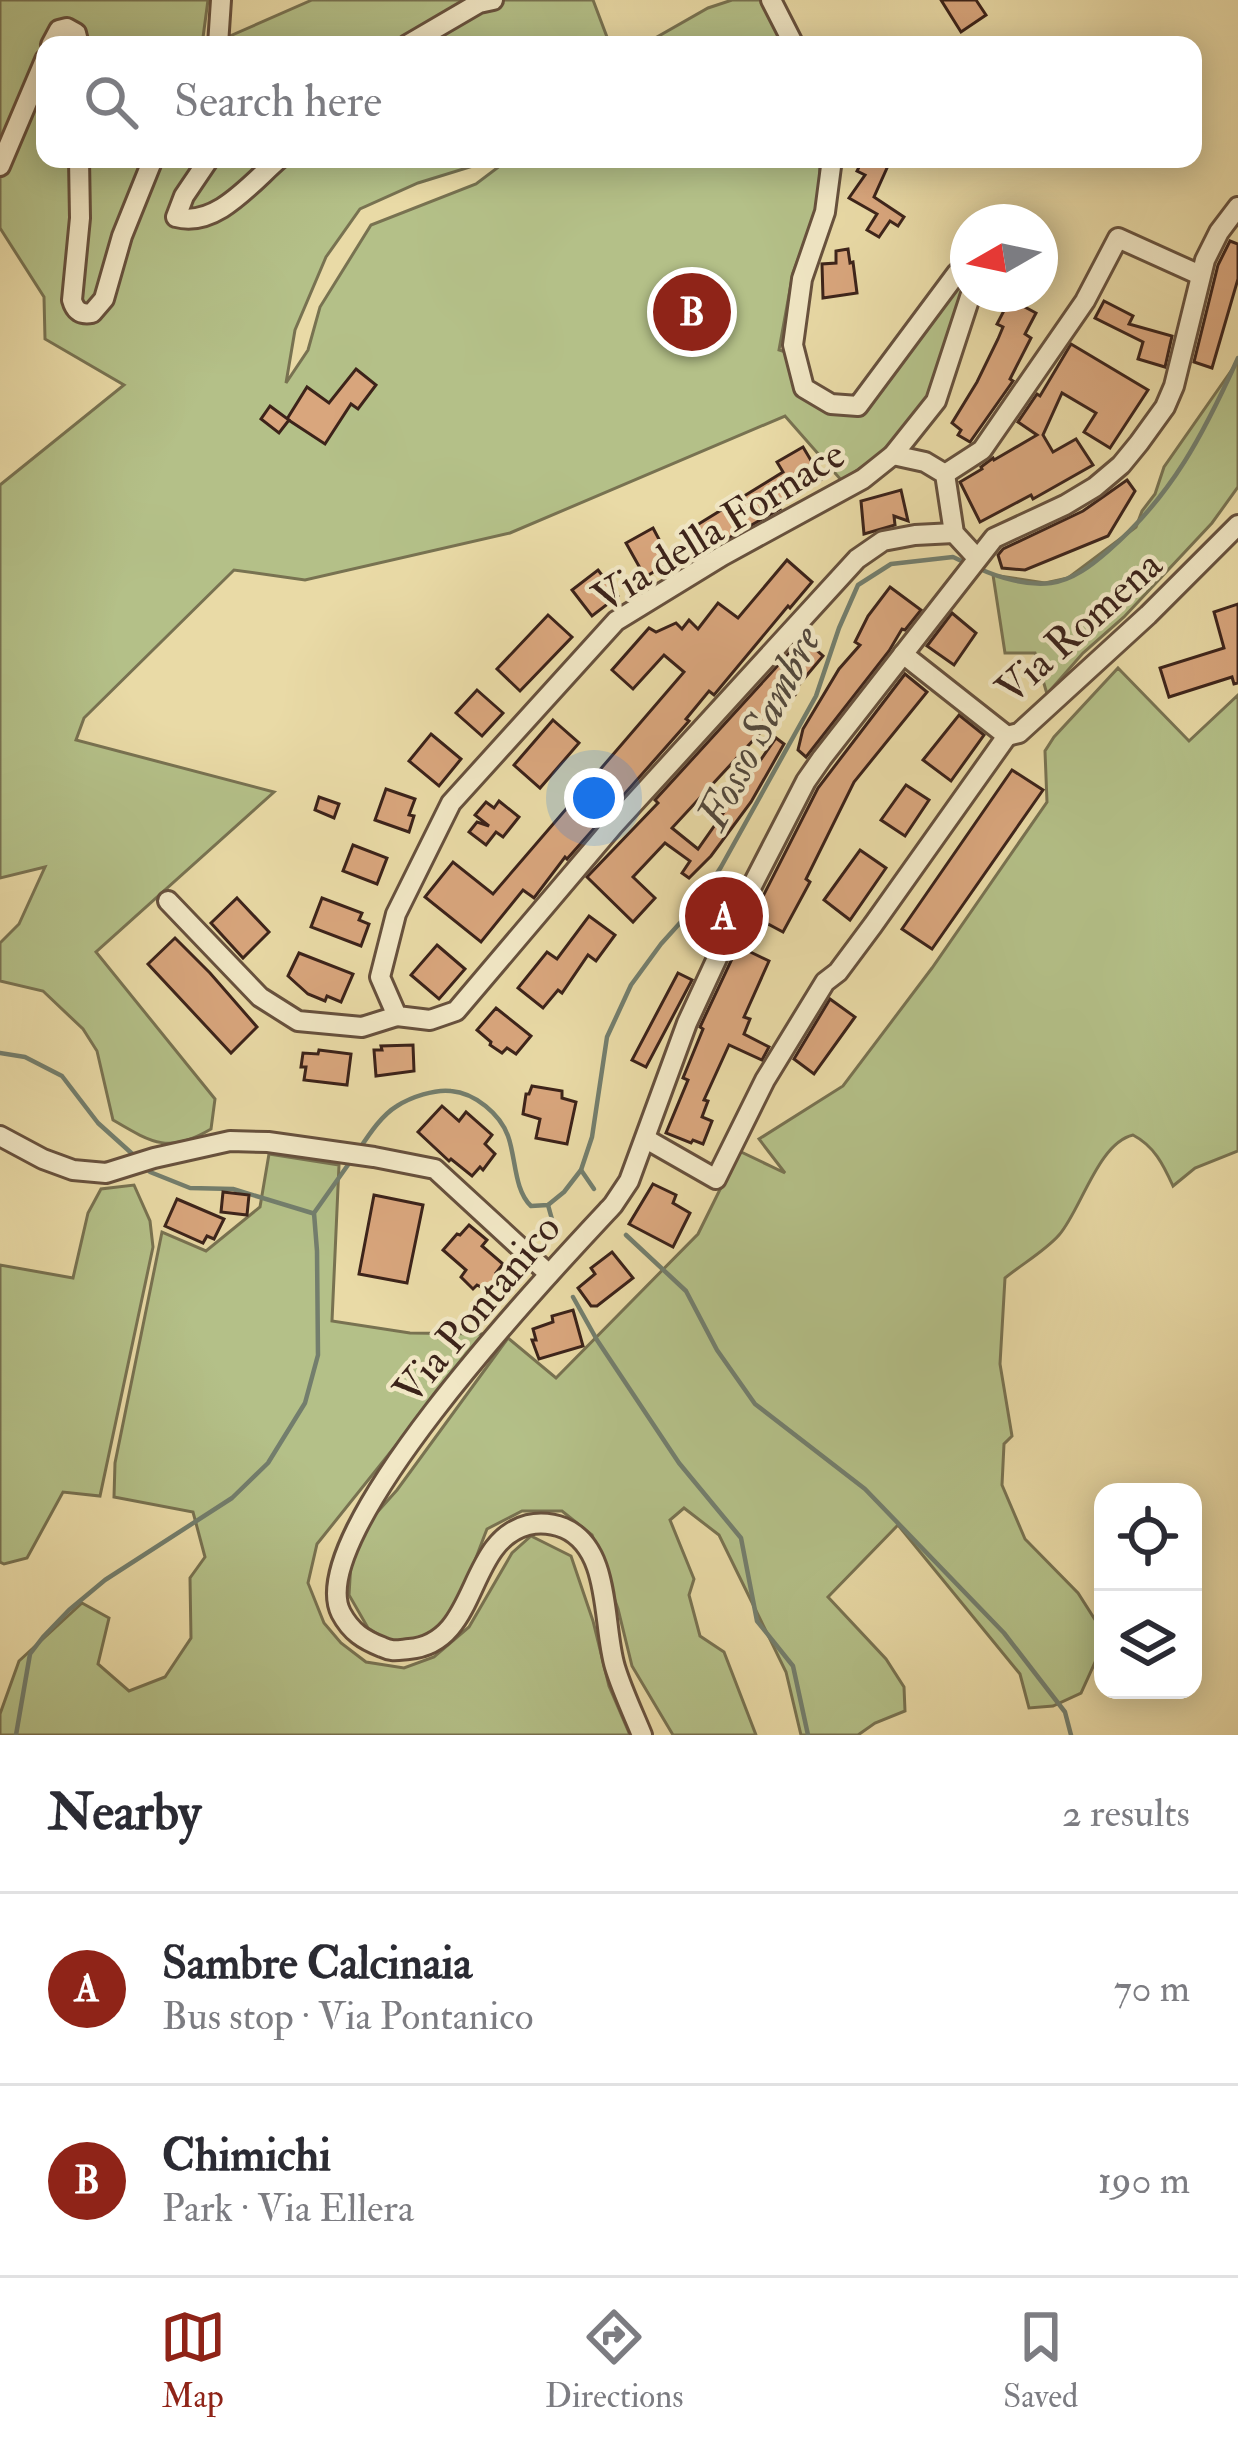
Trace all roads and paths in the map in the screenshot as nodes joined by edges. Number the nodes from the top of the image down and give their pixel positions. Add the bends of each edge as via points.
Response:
1 (221, 0) edge
2 (494, 0) edge
3 (771, 0) edge
4 (219, 36) edge
5 (422, 36) edge
6 (789, 36) edge
7 (36, 81) edge
8 (0, 166) edge
9 (79, 168) edge
10 (149, 168) edge
11 (203, 168) edge
12 (268, 168) edge
13 (831, 168) edge
14 (1238, 207) edge
15 (1200, 275) junction
16 (950, 282) edge
17 (965, 312) edge
18 (893, 455) junction
19 (945, 474) junction
20 (1238, 525) edge
21 (954, 533) junction
22 (975, 560) junction
23 (903, 654) junction
24 (1007, 736) junction
25 (168, 901) dead end
26 (397, 1016) junction
27 (0, 1136) edge
28 (646, 1139) junction
29 (550, 1274) junction
30 (642, 1735) edge

1 - 4 street
2 - 5 street
3 - 6 street
7 - 8 street
9 - 10 street via 72,300 88,314 104,299
11 - 12 street via 176,217 217,212
13 - 16 street via 793,345 804,388 831,404 859,406
14 - 15 street, Via Pontanico
15 - 19 street via 1118,238 982,450
15 - 22 street, Via Pontanico via 1174,386 1139,443 1095,487 994,538
17 - 18 street via 936,401
18 - 19 street, Via della Fornace
18 - 26 street, Via della Fornace via 616,622 451,803 396,914 380,977
19 - 21 street
20 - 24 street, Via Romena via 1025,728
21 - 22 street
21 - 26 street via 883,541 857,559 456,1011 430,1020
22 - 23 street, Via Pontanico
23 - 24 street, Via Romena
23 - 28 street, Via Pontanico via 806,781 687,1022
24 - 28 street via 796,1026 716,1179
25 - 26 street via 260,998 298,1021 362,1027
27 - 29 street via 43,1160 106,1173 230,1141 435,1169
28 - 29 street, Via Pontanico via 613,1205
29 - 30 street, Via Pontanico via 416,1434 366,1510 340,1568 340,1611 359,1638 390,1651 425,1648 445,1635 510,1532 548,1522 569,1530 590,1547 614,1664

